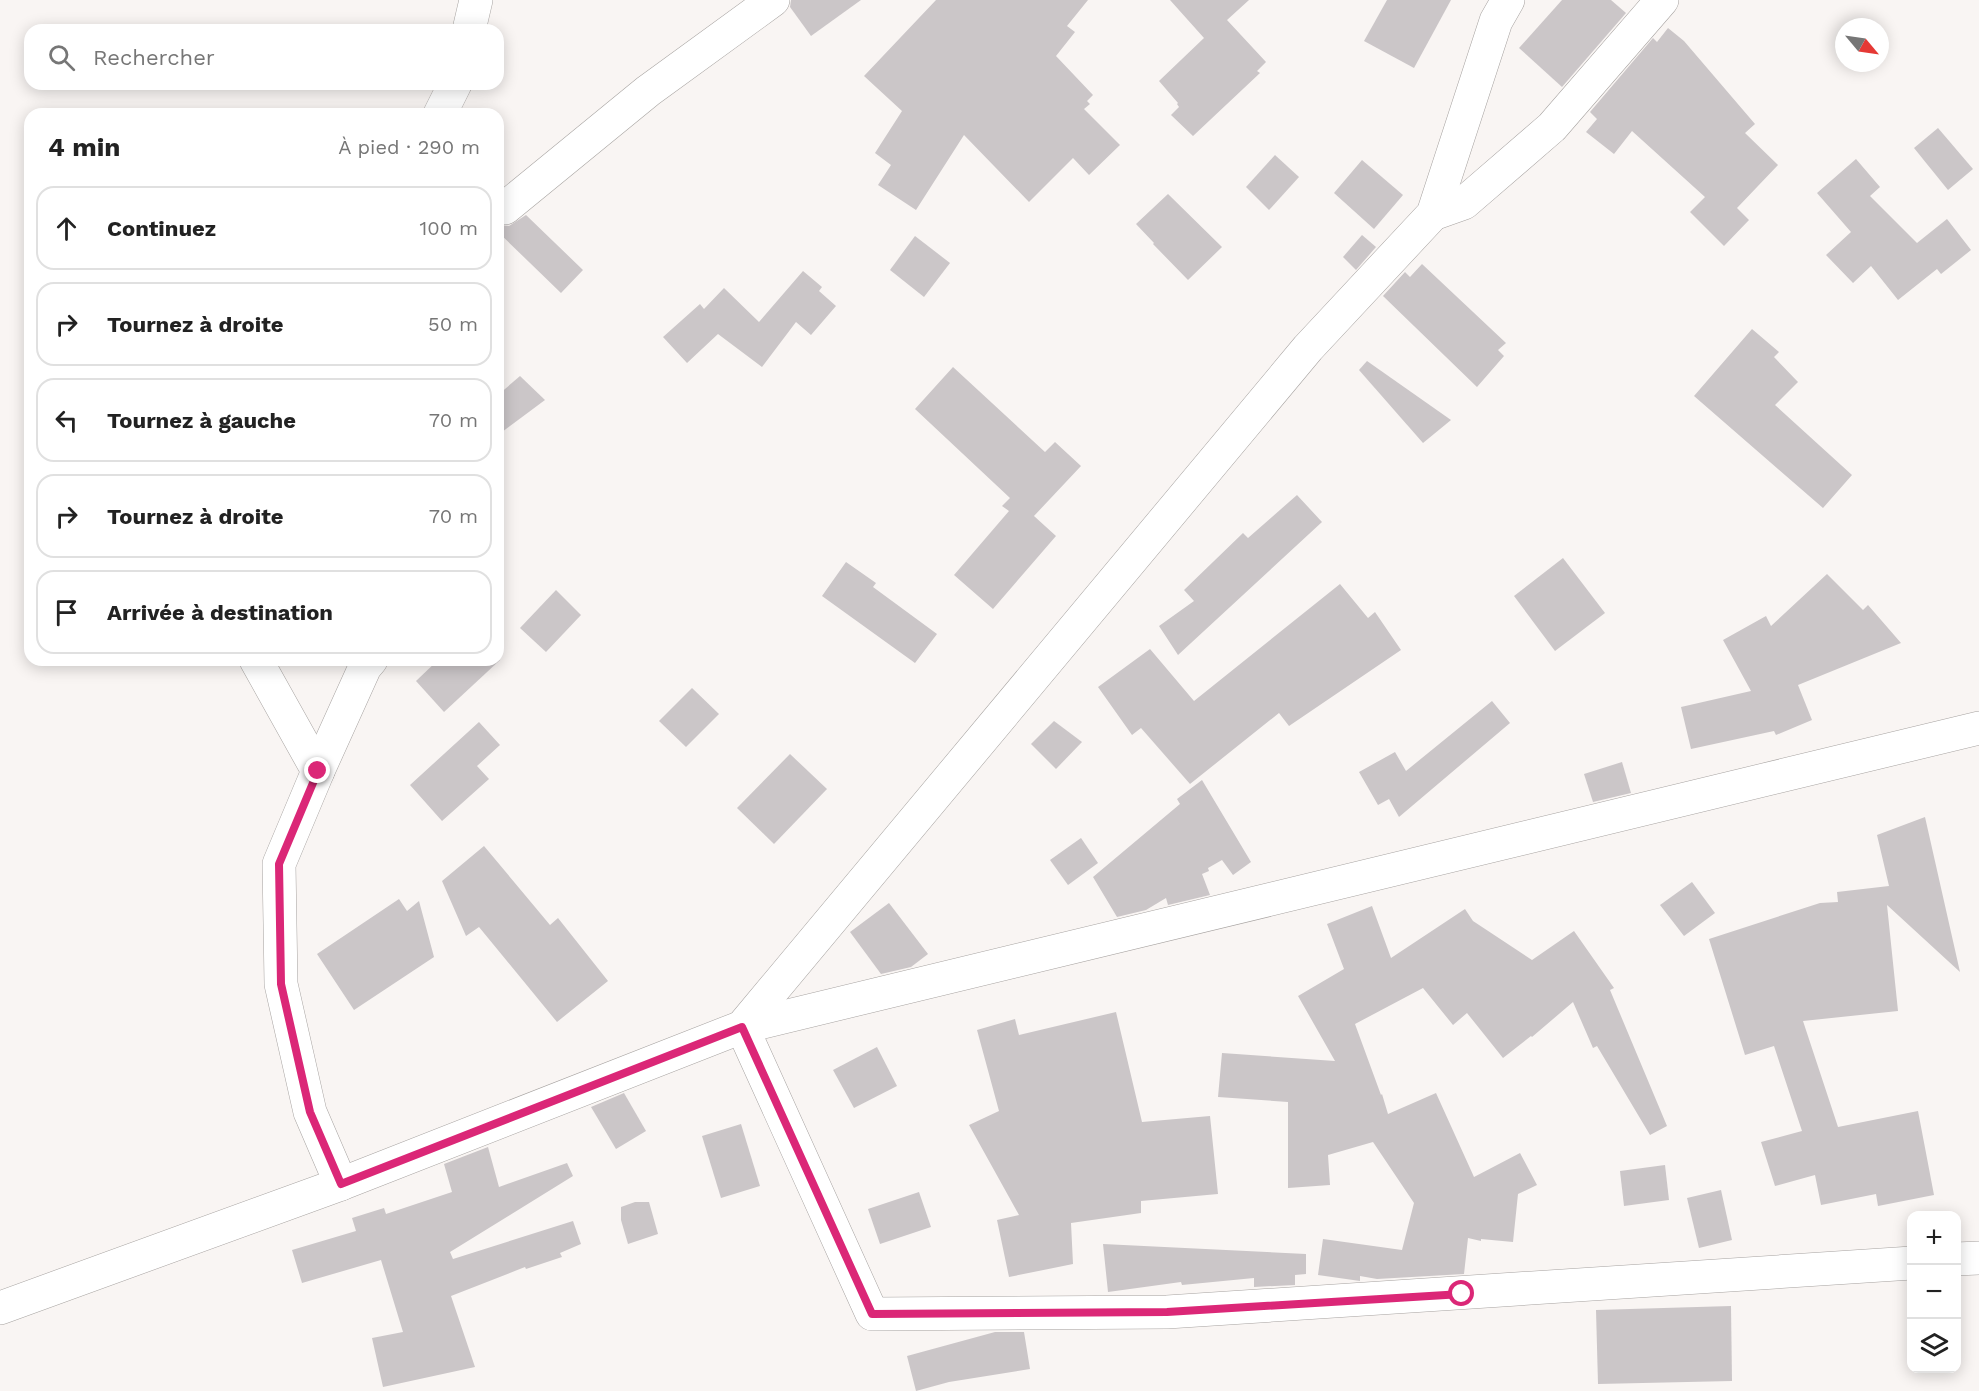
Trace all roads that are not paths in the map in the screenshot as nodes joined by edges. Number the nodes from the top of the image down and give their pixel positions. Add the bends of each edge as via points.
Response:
1 (476, 0) edge
2 (773, 0) edge
3 (1508, 0) edge
4 (1662, 0) edge
5 (470, 24) edge
6 (452, 90) edge
7 (443, 108) edge
8 (505, 208) dead end
9 (1433, 214) junction
10 (259, 666) edge
11 (366, 666) edge
12 (1979, 728) edge
13 (318, 771) junction
14 (742, 1027) junction
15 (341, 1184) junction
16 (1979, 1258) edge
17 (1961, 1259) edge
18 (1907, 1263) edge
19 (0, 1308) edge

1 - 5 street
2 - 8 street via 648,91
3 - 9 street via 1496,21
4 - 9 street via 1552,127 1464,203
6 - 7 street
9 - 14 street via 1308,348
10 - 13 street
11 - 13 street
12 - 14 street
13 - 15 street via 279,864 281,984 310,1112
14 - 15 street
14 - 18 street via 872,1314 1167,1312
15 - 19 street
16 - 17 street

